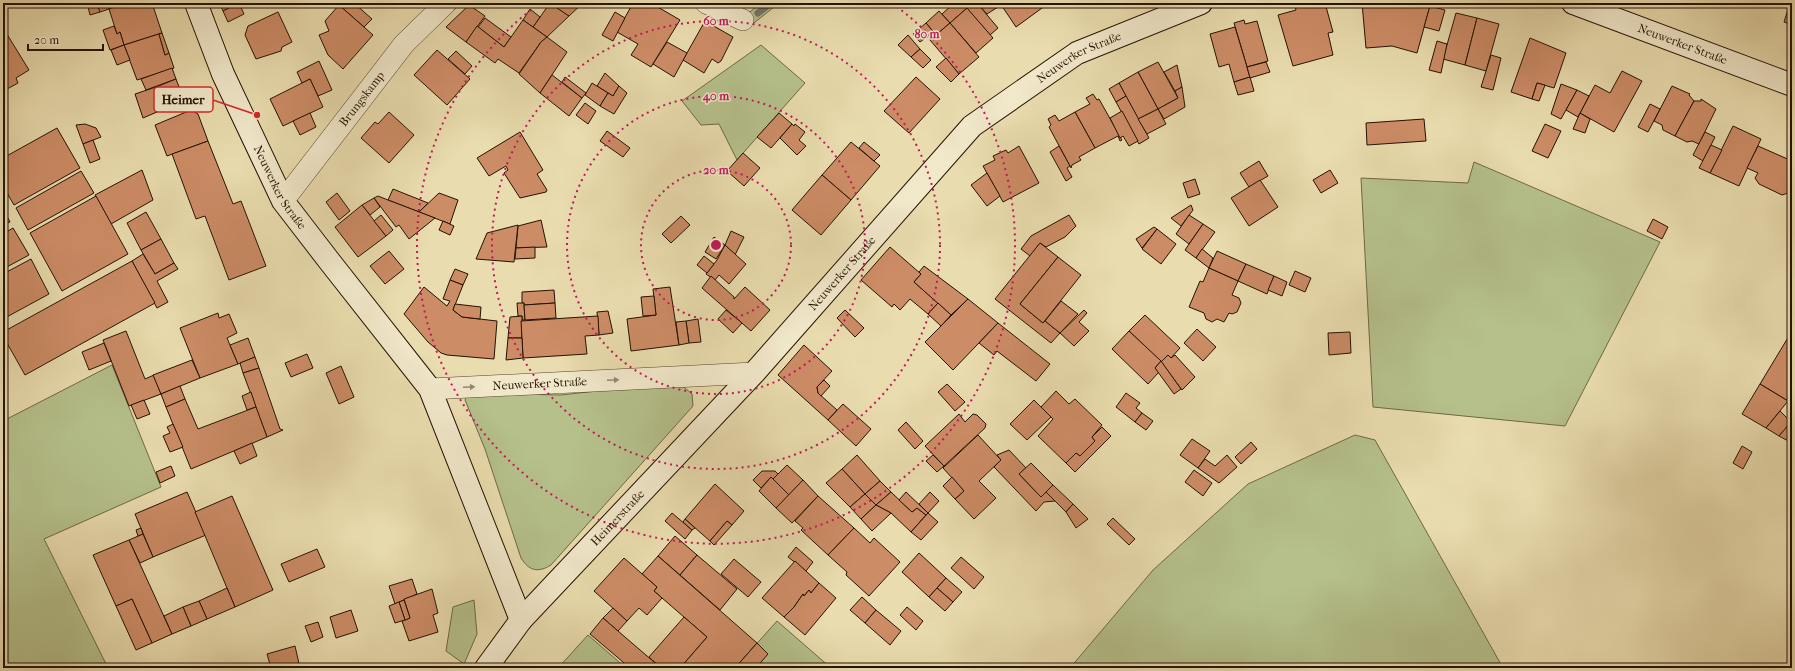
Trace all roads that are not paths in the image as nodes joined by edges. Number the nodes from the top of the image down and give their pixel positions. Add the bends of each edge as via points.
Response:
1 (196, 3) edge
2 (446, 3) edge
3 (706, 3) edge
4 (1201, 3) edge
5 (1573, 3) edge
6 (743, 20) dead end
7 (1792, 85) edge
8 (283, 201) junction
9 (754, 372) junction
10 (430, 389) junction
11 (521, 620) junction
12 (486, 668) edge

1 - 8 street, Neuwerker Straße via 223,74
2 - 8 street, Brungskamp via 404,44
3 - 6 street
4 - 9 street, Neuwerker Straße via 1077,53 972,126
5 - 7 street, Neuwerker Straße
8 - 10 street, Neuwerker Straße
10 -> 9 street, Neuwerker Straße
9 - 11 street, Heimerstraße
10 - 11 street, Neuwerker Straße
11 - 12 street, Heimerstraße

